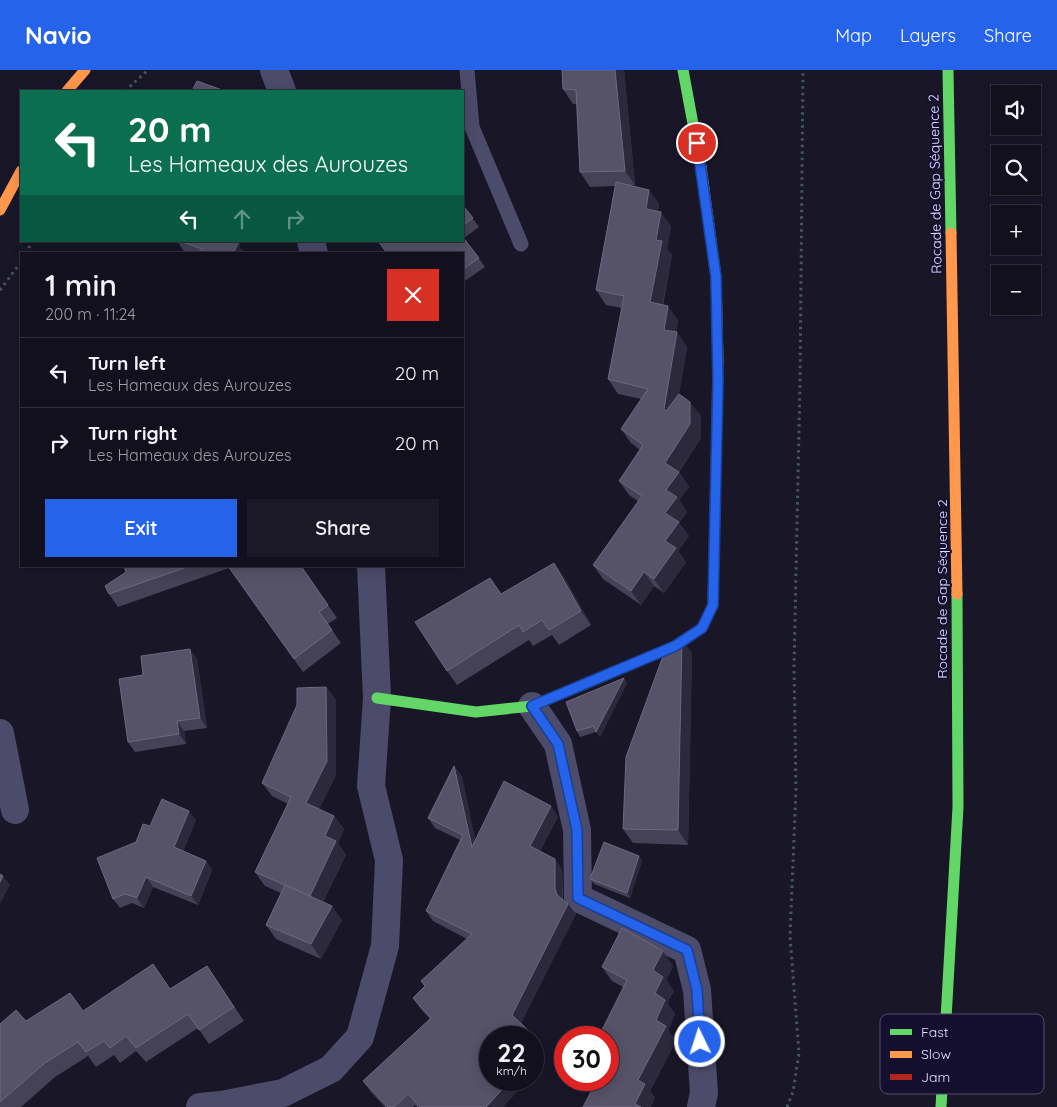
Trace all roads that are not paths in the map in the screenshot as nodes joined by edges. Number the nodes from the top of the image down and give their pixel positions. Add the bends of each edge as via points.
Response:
1 (85, 70) edge
2 (274, 70) edge
3 (467, 70) edge
4 (683, 70) edge
5 (948, 70) edge
6 (68, 90) edge
7 (282, 90) edge
8 (20, 173) edge
9 (0, 210) edge
10 (521, 244) dead end
11 (371, 567) edge
12 (377, 698) junction
13 (532, 706) junction
14 (0, 734) edge
15 (15, 810) dead end
16 (946, 1014) edge
17 (942, 1094) edge
18 (200, 1107) edge
19 (701, 1107) edge
20 (941, 1107) edge

1 - 6 main road
2 - 7 street
3 - 10 lane via 472,127
4 - 13 main road via 716,277 718,382 713,605 702,628 675,646
5 - 16 main road, Rocade de Gap Séquence 2 via 958,807
8 - 9 main road
11 - 12 street
12 - 13 main road via 476,712
12 - 18 street via 371,786 389,860 385,946 360,1036 331,1070 283,1093
13 - 19 street via 558,744 577,830 578,898 687,950 697,990 704,1093
14 - 15 street
17 - 20 main road, Rocade de Gap Séquence 2

